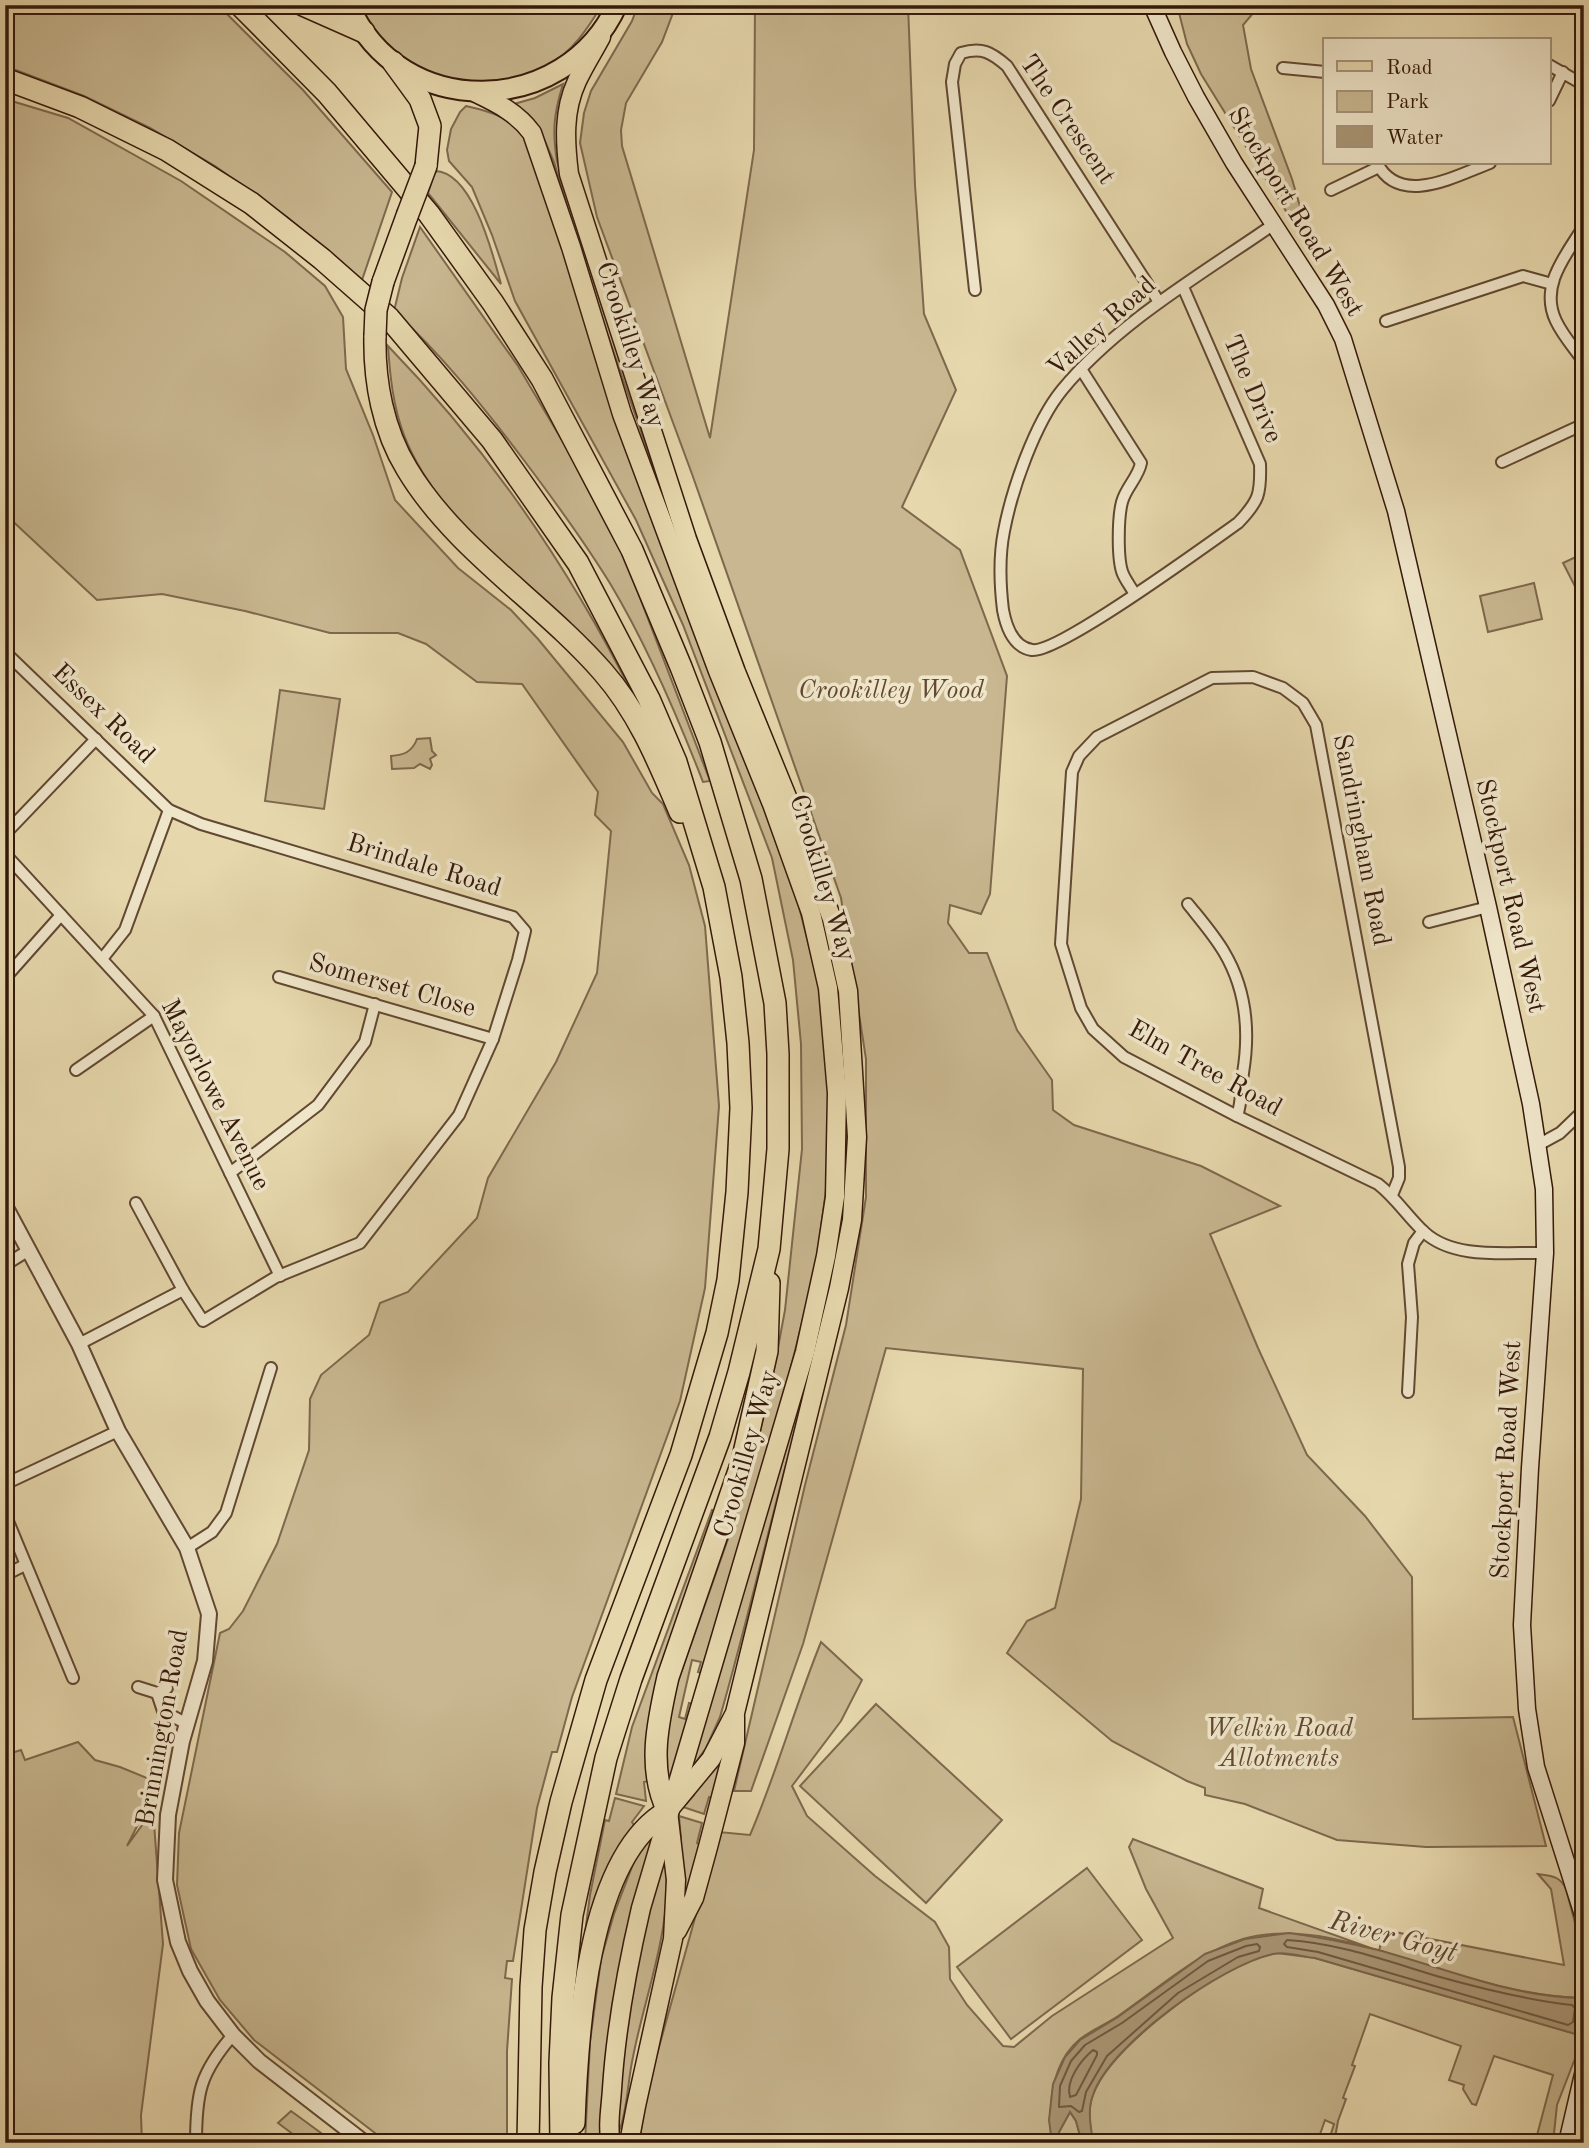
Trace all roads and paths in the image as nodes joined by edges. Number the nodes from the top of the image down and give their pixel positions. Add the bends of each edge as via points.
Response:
1 (240, 5) edge
2 (303, 5) edge
3 (349, 5) edge
4 (617, 5) edge
5 (1152, 5) edge
6 (604, 30) junction
7 (364, 32) junction
8 (393, 62) junction
9 (1550, 66) edge
10 (1283, 68) dead end
11 (1323, 72) edge
12 (1563, 72) junction
13 (5, 79) edge
14 (1584, 85) edge
15 (476, 93) junction
16 (1550, 99) edge
17 (1487, 164) edge
18 (1378, 165) edge
19 (1331, 190) dead end
20 (1274, 224) junction
21 (1584, 226) edge
22 (1552, 284) junction
23 (1183, 287) junction
24 (975, 290) dead end
25 (1159, 302) junction
26 (1386, 321) dead end
27 (1584, 362) edge
28 (1081, 369) junction
29 (1584, 424) edge
30 (1502, 462) dead end
31 (1134, 593) junction
32 (1017, 642) joint
33 (5, 652) edge
34 (96, 739) junction
35 (1079, 756) joint
36 (169, 810) junction
37 (5, 834) edge
38 (703, 849) junction
39 (5, 854) edge
40 (1188, 904) dead end
41 (1488, 907) junction
42 (61, 915) junction
43 (1430, 922) dead end
44 (102, 959) junction
45 (279, 977) dead end
46 (5, 978) edge
47 (375, 1004) junction
48 (154, 1016) junction
49 (493, 1039) junction
50 (76, 1070) dead end
51 (1584, 1110) edge
52 (1237, 1116) junction
53 (1538, 1145) junction
54 (230, 1173) junction
55 (1392, 1195) junction
56 (136, 1203) dead end
57 (5, 1206) edge
58 (1423, 1231) junction
59 (769, 1249) junction
60 (29, 1250) junction
61 (1545, 1253) junction
62 (5, 1265) edge
63 (280, 1276) junction
64 (183, 1290) junction
65 (79, 1344) junction
66 (271, 1368) dead end
67 (1409, 1392) dead end
68 (118, 1431) junction
69 (5, 1484) edge
70 (5, 1514) edge
71 (187, 1548) junction
72 (24, 1565) junction
73 (5, 1575) edge
74 (73, 1678) dead end
75 (138, 1688) dead end
76 (735, 1713) junction
77 (187, 1724) junction
78 (668, 1811) junction
79 (1584, 1918) edge
80 (673, 1939) junction
81 (233, 2035) junction
82 (1584, 2070) edge
83 (196, 2143) edge
84 (365, 2143) edge
85 (528, 2143) edge
86 (562, 2143) edge
87 (573, 2143) edge
88 (611, 2143) edge
89 (629, 2143) edge
90 (1567, 2143) edge

1 - 59 highway via 327,93 455,249 542,379 632,550 709,741 751,880 764,943 778,1054 778,1149
2 - 7 highway
3 - 7 highway
4 - 6 highway
5 - 20 main road, Stockport Road West via 1196,97
6 - 15 highway via 570,63 546,78 509,90
6 - 76 main road, Crookilley Way via 569,101 565,145 569,174 687,539 832,919 848,991 857,1137 852,1220
7 - 8 highway
8 - 15 highway via 443,88
8 - 38 highway, bridge via 420,99 430,126 426,166 376,310 377,386 387,425 406,468 437,510 604,673 636,717 687,831
9 - 12 street
10 - 11 street
12 - 14 street
12 - 16 street
13 - 38 highway via 80,107 167,150 240,196 389,318 492,440 578,564 649,699 676,762
15 - 78 main road, Crookilley Way via 506,107 532,133 622,414 811,913 828,988 837,1135 835,1197 826,1256 805,1352
17 - 18 street via 1429,186 1394,180
18 - 19 street
20 - 23 street
20 - 41 main road, Stockport Road West via 1326,305 1351,359 1396,511
21 - 22 street
22 - 26 street via 1522,276
22 - 27 street via 1556,321
23 - 25 street, Valley Road
23 - 31 street, The Drive via 1259,464 1261,490 1255,506 1238,523
24 - 25 street, The Crescent via 952,82 961,53 973,49 993,54 1007,66
25 - 28 street, Valley Road
28 - 31 street via 1141,463 1122,503 1122,573
28 - 32 street, Valley Road via 1040,425 1003,532 1000,587 1006,628
29 - 30 street
31 - 32 street, The Drive via 1048,648 1032,650
33 - 34 street, Essex Road
34 - 36 street, Essex Road
34 - 37 street
35 - 52 street, Elm Tree Road via 1072,772 1061,944 1081,1008 1093,1029 1124,1057
35 - 55 street, Sandringham Road via 1097,737 1212,678 1253,677 1283,688 1303,703 1317,725 1399,1167
36 - 44 street via 125,930
36 - 49 street, Brindale Road via 201,824 513,917 525,931
38 - 85 highway via 732,977 738,1043 741,1108 728,1280 718,1333 681,1455 596,1680 555,1825 531,1987
39 - 42 street, Mayorlowe Avenue
40 - 52 street via 1224,952 1242,998 1247,1048
41 - 43 street
41 - 53 main road, Stockport Road West
42 - 44 street, Mayorlowe Avenue
42 - 46 street
44 - 48 street, Mayorlowe Avenue
45 - 47 street, Somerset Close
47 - 49 street, Somerset Close
47 - 54 street via 365,1042 318,1105
48 - 50 street
48 - 54 street, Mayorlowe Avenue
49 - 63 street, Brindale Road via 459,1115 360,1243
51 - 53 street via 1560,1133
52 - 55 street, Elm Tree Road via 1365,1176
53 - 61 main road, Stockport Road West
54 - 63 street, Mayorlowe Avenue
55 - 58 street, Elm Tree Road
56 - 64 street
57 - 60 street, Brinnington Road
58 - 61 street, Elm Tree Road via 1465,1250
58 - 67 street via 1408,1264 1412,1317
59 - 78 highway via 769,1322 752,1423 668,1677 656,1735 660,1796
59 - 86 highway via 720,1437 631,1679 603,1769 572,1915 559,2063
60 - 62 street
60 - 65 street, Brinnington Road
61 - 79 main road, Stockport Road West via 1522,1625 1536,1767
63 - 64 street, Brindale Road via 203,1321
64 - 65 street
65 - 68 street, Brinnington Road
66 - 71 street via 226,1513 212,1532
68 - 69 street
68 - 71 street, Brinnington Road
70 - 72 street
71 - 77 street, Brinnington Road via 209,1614 205,1661
72 - 73 street
72 - 74 street
75 - 77 street via 162,1690 163,1711
76 - 78 main road, Crookilley Way via 711,1759
76 - 80 main road, Crookilley Way via 735,1743 708,1847 694,1898
77 - 81 street, Brinnington Road via 169,1815 165,1881 178,1942 190,1971
78 - 80 main road, Crookilley Way via 676,1880
78 - 87 highway via 647,1826 625,1856 612,1879 599,1921 580,2037
78 - 88 main road, Crookilley Way via 626,1973 614,2062
80 - 89 main road, Crookilley Way
81 - 83 street via 203,2080 196,2111
81 - 84 street, Brinnington Road via 259,2061
82 - 90 main road

